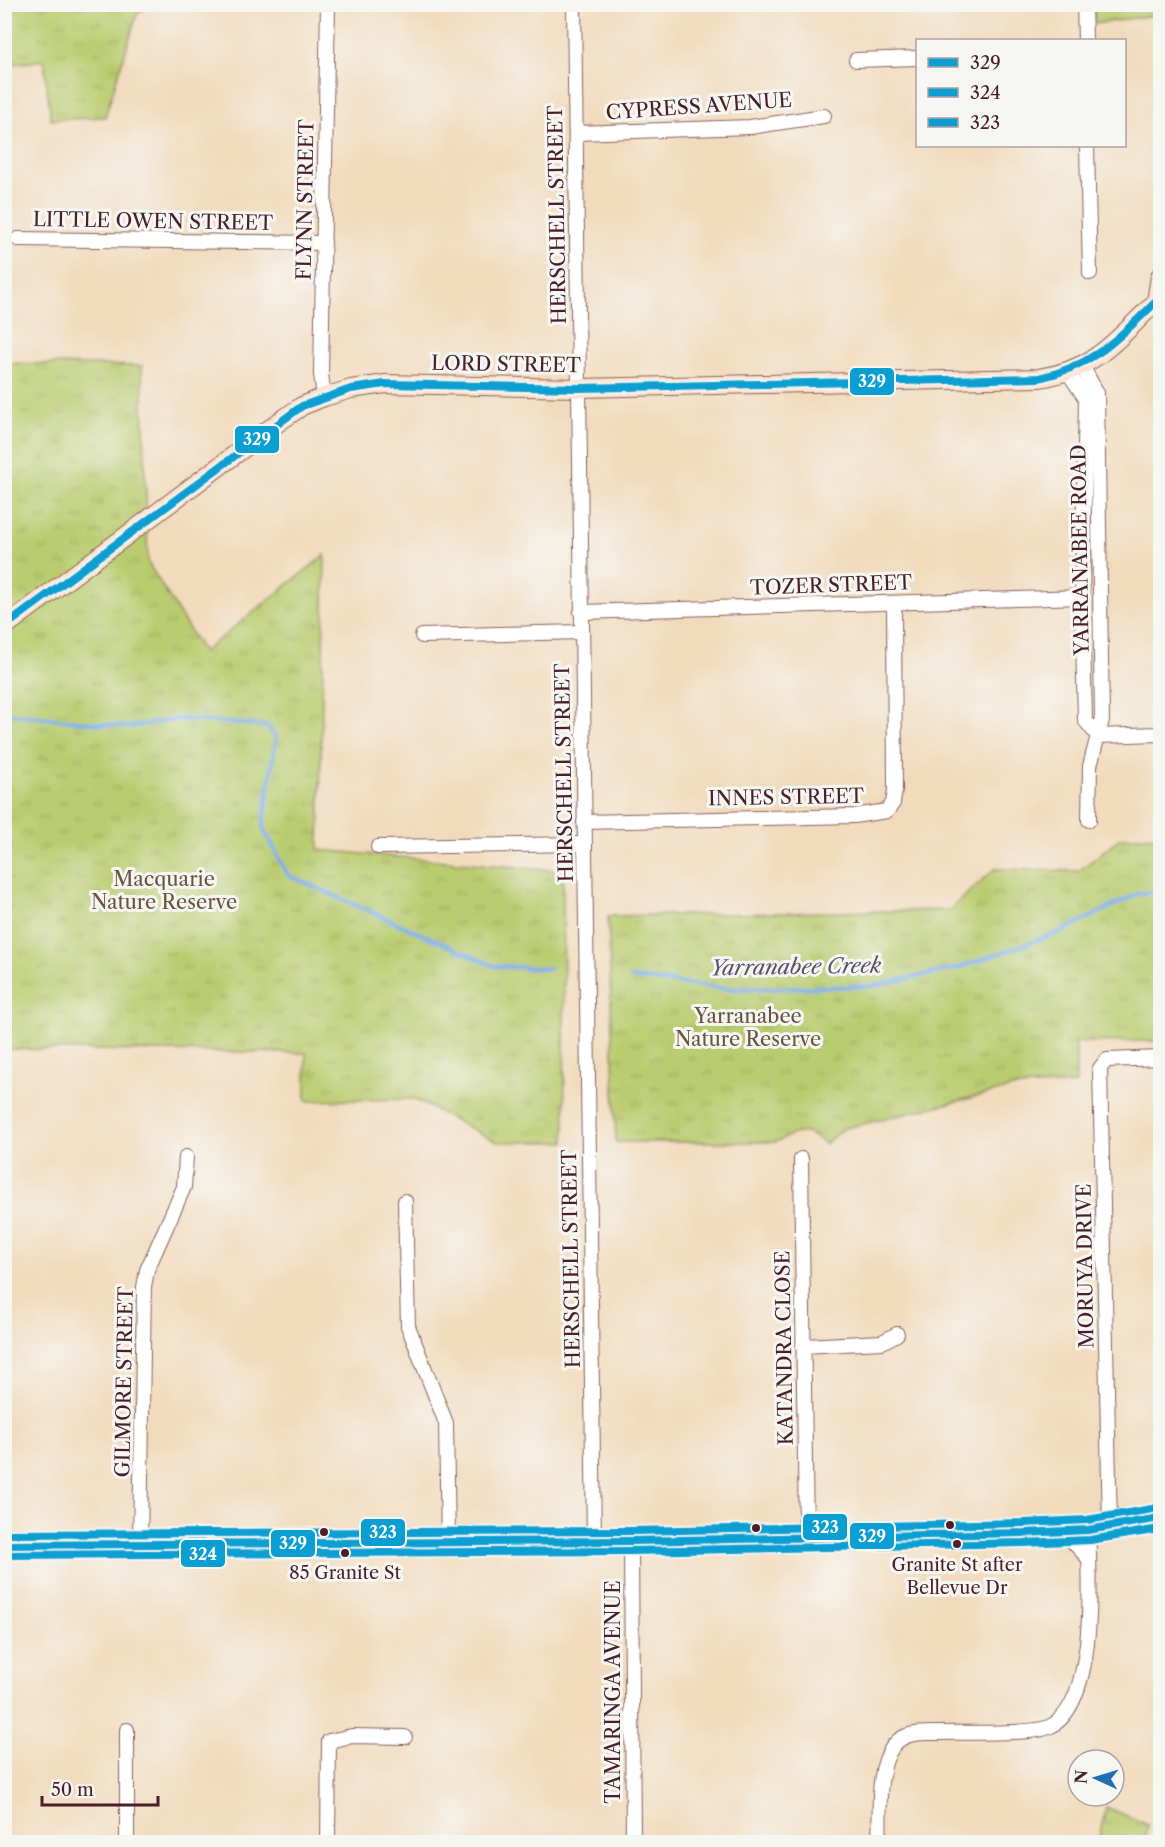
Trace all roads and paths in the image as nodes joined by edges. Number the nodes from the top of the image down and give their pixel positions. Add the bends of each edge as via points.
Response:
1 (328, 4) edge
2 (574, 4) edge
3 (1084, 4) edge
4 (1085, 39) edge
5 (916, 58) edge
6 (856, 60) dead end
7 (824, 116) dead end
8 (576, 133) junction
9 (1087, 147) edge
10 (18, 239) dead end
11 (324, 243) junction
12 (1090, 273) dead end
13 (1161, 276) edge
14 (1158, 300) edge
15 (1075, 369) junction
16 (580, 388) junction
17 (324, 397) junction
18 (1082, 597) junction
19 (894, 603) junction
20 (581, 612) junction
21 (4, 627) edge
22 (582, 632) junction
23 (422, 636) dead end
24 (1161, 734) edge
25 (1098, 736) junction
26 (1089, 820) dead end
27 (584, 822) junction
28 (584, 844) junction
29 (378, 847) dead end
30 (1161, 1058) edge
31 (186, 1157) dead end
32 (801, 1159) dead end
33 (405, 1201) dead end
34 (897, 1334) dead end
35 (803, 1346) junction
36 (1161, 1518) edge
37 (1110, 1527) junction
38 (1088, 1530) junction
39 (1063, 1531) junction
40 (806, 1536) junction
41 (594, 1540) junction
42 (631, 1540) junction
43 (448, 1541) junction
44 (140, 1544) junction
45 (4, 1545) edge
46 (1089, 1559) junction
47 (128, 1730) dead end
48 (405, 1737) dead end
49 (127, 1842) edge
50 (328, 1842) edge
51 (633, 1842) edge
52 (879, 1842) edge

1 - 11 street, FLYNN STREET
2 - 8 street, HERSCHELL STREET
3 - 4 street
5 - 6 street
7 - 8 street, CYPRESS AVENUE via 750,126
8 - 16 street, HERSCHELL STREET
9 - 12 street
10 - 11 street, LITTLE OWEN STREET
11 - 17 street, FLYNN STREET
13 - 14 main road
14 - 15 main road via 1112,347
15 - 16 main road, LORD STREET via 1045,377 1012,379
15 - 18 street, YARRANABEE ROAD via 1086,399
15 - 25 street, YARRANABEE ROAD via 1097,393 1102,720
16 - 17 main road, LORD STREET via 385,384 351,388
16 - 20 street, HERSCHELL STREET
17 - 21 main road, LORD STREET via 276,424
18 - 19 street, TOZER STREET
18 - 25 street, YARRANABEE ROAD via 1085,720
19 - 20 street, TOZER STREET
19 - 27 street, INNES STREET via 895,790 887,811 854,816
20 - 22 street, HERSCHELL STREET
22 - 23 street
22 - 27 street, HERSCHELL STREET
24 - 25 street
25 - 26 street, YARRANABEE ROAD via 1090,766
27 - 28 street, HERSCHELL STREET
28 - 29 street
28 - 41 street, HERSCHELL STREET
30 - 37 street, MORUYA DRIVE via 1107,1060 1100,1068
31 - 44 street, GILMORE STREET via 184,1187 147,1270 144,1287
32 - 35 street, KATANDRA CLOSE
33 - 43 street via 408,1326 446,1423
34 - 35 street via 882,1342
35 - 40 street, KATANDRA CLOSE
36 - 37 main road
37 - 38 main road
38 - 39 main road
38 - 46 street
39 - 40 main road
39 - 46 street
40 - 42 main road
41 - 42 main road
41 - 43 main road
42 - 51 street, TAMARINGA AVENUE
43 - 44 main road
44 - 45 main road
46 - 52 street via 1088,1641 1074,1697 1061,1720 1036,1730 913,1733 894,1744 883,1769
47 - 49 street
48 - 50 street via 352,1736 329,1741

